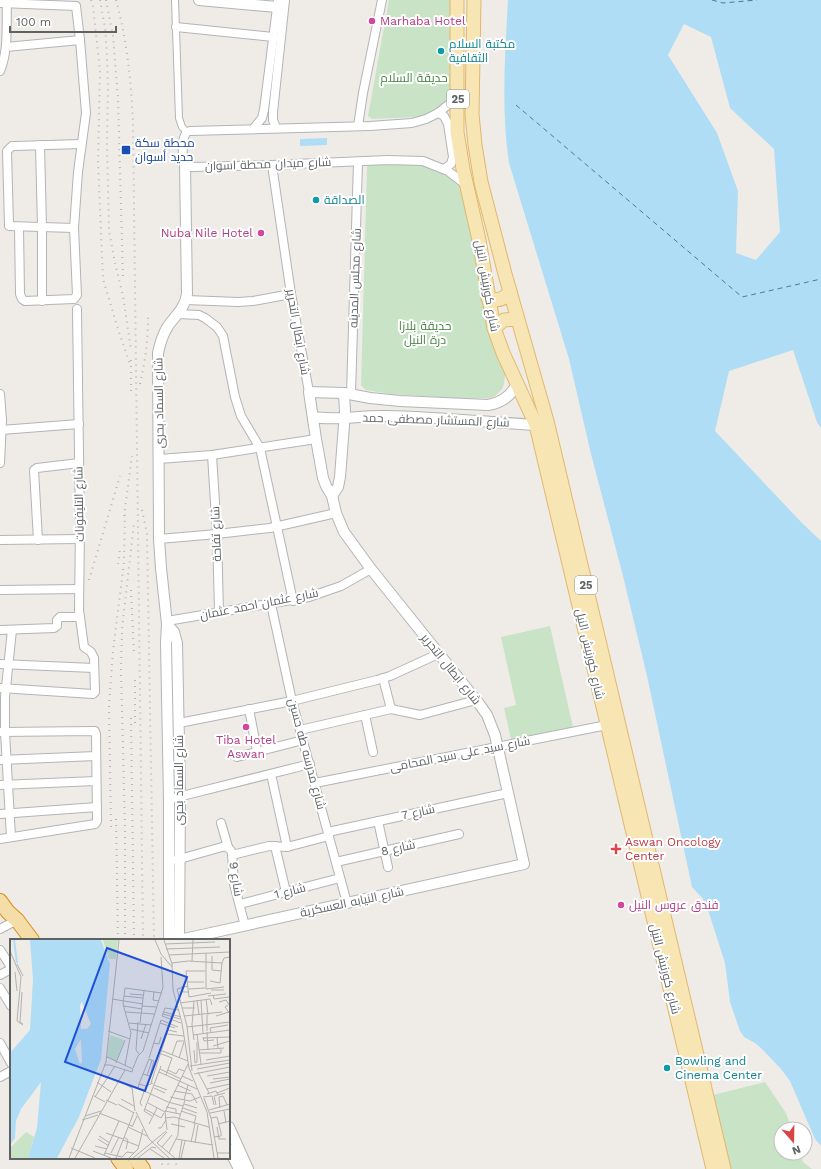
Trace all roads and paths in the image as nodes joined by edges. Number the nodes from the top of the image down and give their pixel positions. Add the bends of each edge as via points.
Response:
1 (175, 0) edge
2 (199, 0) edge
3 (285, 0) edge
4 (382, 0) edge
5 (457, 0) edge
6 (474, 0) edge
7 (4, 2) edge
8 (277, 4) edge
9 (474, 20) junction
10 (176, 28) junction
11 (457, 36) junction
12 (273, 37) junction
13 (80, 40) junction
14 (4, 50) edge
15 (0, 71) edge
16 (458, 97) junction
17 (438, 113) junction
18 (358, 126) junction
19 (276, 128) junction
20 (253, 129) junction
21 (187, 132) junction
22 (81, 144) junction
23 (40, 145) junction
24 (358, 162) junction
25 (185, 165) junction
26 (272, 165) junction
27 (444, 169) junction
28 (467, 186) junction
29 (15, 227) junction
30 (42, 227) junction
31 (74, 228) junction
32 (510, 291) junction
33 (291, 294) junction
34 (488, 298) junction
35 (42, 300) junction
36 (186, 300) junction
37 (77, 309) dead end
38 (179, 314) junction
39 (518, 319) junction
40 (494, 328) junction
41 (517, 384) junction
42 (309, 392) junction
43 (0, 394) edge
44 (348, 394) junction
45 (312, 417) junction
46 (344, 418) junction
47 (1, 420) edge
48 (79, 424) junction
49 (536, 425) junction
50 (1, 430) junction
51 (316, 440) junction
52 (260, 448) junction
53 (212, 455) junction
54 (160, 459) junction
55 (0, 462) edge
56 (79, 463) junction
57 (332, 496) junction
58 (336, 513) junction
59 (277, 526) junction
60 (217, 534) junction
61 (80, 539) junction
62 (159, 539) junction
63 (0, 540) edge
64 (38, 540) junction
65 (371, 569) junction
66 (79, 589) junction
67 (0, 590) edge
68 (293, 601) junction
69 (271, 604) junction
70 (219, 612) junction
71 (80, 617) junction
72 (167, 622) junction
73 (0, 630) edge
74 (12, 630) junction
75 (438, 654) junction
76 (0, 664) edge
77 (10, 664) junction
78 (94, 668) junction
79 (383, 678) junction
80 (3, 689) edge
81 (476, 700) junction
82 (292, 701) junction
83 (3, 705) edge
84 (249, 709) junction
85 (391, 709) junction
86 (365, 715) junction
87 (179, 723) junction
88 (606, 725) junction
89 (300, 730) junction
90 (2, 732) edge
91 (303, 740) junction
92 (498, 746) junction
93 (257, 751) junction
94 (374, 752) dead end
95 (96, 756) junction
96 (237, 756) dead end
97 (3, 760) edge
98 (310, 764) junction
99 (271, 774) junction
100 (96, 782) junction
101 (314, 783) junction
102 (4, 785) edge
103 (508, 793) junction
104 (174, 798) junction
105 (97, 807) junction
106 (9, 813) junction
107 (0, 814) edge
108 (378, 821) junction
109 (221, 823) dead end
110 (328, 834) junction
111 (459, 834) dead end
112 (11, 837) junction
113 (0, 839) edge
114 (275, 846) junction
115 (287, 846) junction
116 (228, 847) junction
117 (385, 851) junction
118 (232, 855) junction
119 (174, 860) junction
120 (336, 862) junction
121 (524, 864) joint
122 (388, 867) dead end
123 (340, 878) junction
124 (286, 892) junction
125 (347, 903) junction
126 (240, 904) junction
127 (7, 917) edge
128 (245, 926) junction
129 (23, 939) edge
130 (31, 939) edge
131 (169, 939) edge
132 (179, 939) edge
133 (184, 939) edge
134 (0, 950) edge
135 (10, 966) edge
136 (10, 969) edge
137 (0, 975) edge
138 (0, 988) edge
139 (10, 1004) edge
140 (0, 1043) edge
141 (10, 1061) edge
142 (10, 1072) edge
143 (0, 1077) edge
144 (230, 1131) edge
145 (235, 1152) edge
146 (114, 1159) edge
147 (119, 1159) edge
148 (127, 1159) edge
149 (135, 1159) edge
150 (120, 1169) edge
151 (126, 1169) edge
152 (134, 1169) edge
153 (143, 1169) edge
154 (239, 1169) edge
155 (248, 1169) edge
156 (713, 1169) edge
157 (724, 1169) edge

1 - 10 street
2 - 8 street
3 - 19 street via 273,112
4 - 18 street
5 - 11 main road, شارع كورنيش النيل / 25
6 - 9 main road, شارع كورنيش النيل / 25
7 - 13 street via 76,6
7 - 14 street
8 - 12 street
9 - 11 main road via 471,15 466,14 462,18
9 - 32 main road, شارع كورنيش النيل / 25 via 474,145 481,182
10 - 12 street
10 - 21 street via 179,118
11 - 16 main road, شارع كورنيش النيل / 25
12 - 20 street via 264,110 262,118
13 - 14 street
13 - 22 street via 86,107
14 - 15 street via 4,63
16 - 17 street
16 - 28 main road, شارع كورنيش النيل / 25 via 457,132
17 - 18 street via 412,123
17 - 27 street via 444,116 448,124 453,157 451,164
18 - 19 street
19 - 20 street
20 - 21 street
21 - 25 street via 183,138
22 - 23 street
22 - 31 street
23 - 29 street via 12,146 7,151 9,225
23 - 30 street
24 - 26 street, شارع ميدان محطة اسوان
24 - 27 street, شارع ميدان محطة اسوان via 423,161
24 - 44 street, شارع مجلس المدينه
25 - 26 street, شارع ميدان محطة اسوان
25 - 36 street, شارع السماد بحرى via 188,294
26 - 33 street, شارع ابطال التحرير
27 - 28 street, شارع ميدان محطة اسوان
28 - 34 main road, شارع كورنيش النيل / 25
29 - 30 street
29 - 35 street via 20,294 25,301
30 - 31 street
30 - 35 street
31 - 35 street via 76,298
32 - 34 main road via 499,300
32 - 39 main road, شارع كورنيش النيل / 25
33 - 36 street via 246,302
33 - 42 street, شارع ابطال التحرير
34 - 40 main road, شارع كورنيش النيل / 25
36 - 38 street, شارع السماد بحرى
37 - 48 street, شارع التليفونات
38 - 52 street via 199,315 217,327 224,342 241,416
38 - 54 street, شارع السماد بحرى via 165,331 158,353
39 - 40 main road via 504,320
39 - 157 main road, شارع كورنيش النيل / 25 via 548,429
40 - 41 main road, شارع كورنيش النيل / 25
41 - 44 street, شارع المستشار مصطفى حمد via 507,397 488,406 400,402
41 - 49 main road, شارع كورنيش النيل / 25
42 - 44 street, شارع المستشار مصطفى حمد
42 - 45 street, شارع ابطال التحرير
43 - 47 street
44 - 46 street
45 - 46 street, شارع المستشار مصطفى حمد
45 - 51 street, شارع ابطال التحرير
46 - 49 street, شارع المستشار مصطفى حمد via 391,416
46 - 57 street via 339,482
47 - 50 street
48 - 50 street
48 - 56 street, شارع التليفونات
49 - 88 main road, شارع كورنيش النيل / 25
50 - 55 street
51 - 52 street
51 - 57 street, شارع ابطال التحرير via 324,482
52 - 53 street
52 - 59 street
53 - 54 street
53 - 60 street, شارع تفاحة
54 - 62 street, شارع السماد بحرى
56 - 61 street, شارع التليفونات
56 - 64 street via 34,470
57 - 58 street, شارع ابطال التحرير
58 - 59 street
58 - 65 street, شارع ابطال التحرير via 344,532
59 - 60 street
59 - 68 street
60 - 62 street
60 - 70 street, شارع تفاحة
61 - 64 street
61 - 66 street, شارع التليفونات
62 - 72 street, شارع السماد بحرى
63 - 64 street
65 - 68 street, شارع عثمان احمد عثمان via 341,586
65 - 75 street, شارع ابطال التحرير
66 - 67 street
66 - 71 street, شارع التليفونات
68 - 69 street, شارع عثمان احمد عثمان
69 - 70 street, شارع عثمان احمد عثمان
69 - 82 street, شارع مدرسه طه حسين
70 - 72 street, شارع عثمان احمد عثمان
71 - 74 street via 60,617 54,628
71 - 78 street, شارع التليفونات via 84,647 93,655
72 - 87 street, شارع السماد بحرى via 177,642
72 - 104 street, شارع السماد بحرى
73 - 74 street
74 - 77 street
75 - 79 street
75 - 81 street, شارع ابطال التحرير
76 - 77 street
77 - 78 street
77 - 80 street
78 - 80 street, شارع التليفونات via 95,692 92,694
79 - 82 street
79 - 85 street
80 - 83 street
81 - 85 street via 420,715
81 - 92 street, شارع ابطال التحرير via 490,721
82 - 84 street
82 - 89 street, شارع مدرسه طه حسين
83 - 90 street
84 - 87 street
84 - 93 street
85 - 86 street
86 - 89 street
86 - 94 street
87 - 104 street, شارع السماد بحرى
88 - 92 street, شارع سيد على سيد المحامى
88 - 156 main road, شارع كورنيش النيل / 25
89 - 91 street, شارع مدرسه طه حسين
90 - 95 street via 93,731 96,732
90 - 97 street
91 - 93 street
91 - 98 street, شارع مدرسه طه حسين
92 - 101 street, شارع سيد على سيد المحامى
92 - 103 street, شارع ابطال التحرير
93 - 96 street
95 - 97 street
95 - 100 street
97 - 102 street
98 - 99 street
98 - 101 street, شارع مدرسه طه حسين
99 - 104 street
99 - 115 street
100 - 102 street
100 - 105 street
101 - 110 street, شارع مدرسه طه حسين
102 - 106 street
103 - 108 street, شارع 7
103 - 121 street, شارع ابطال التحرير
104 - 119 street, شارع السماد بحرى
105 - 106 street
105 - 112 street via 95,824
106 - 107 street
106 - 112 street
108 - 110 street, شارع 7
108 - 117 street
109 - 116 street
110 - 115 street, شارع 7
110 - 120 street, شارع مدرسه طه حسين
111 - 117 street, شارع 8
112 - 113 street
114 - 115 street, شارع 7
114 - 118 street, شارع 7
114 - 124 street
116 - 118 street, شارع 9
116 - 119 street, شارع 9
117 - 120 street, شارع 8
117 - 122 street
118 - 126 street, شارع 9 via 234,884
119 - 131 street, شارع السماد بحرى
119 - 132 street, شارع السماد بحرى
120 - 123 street, شارع مدرسه طه حسين
121 - 125 street, شارع النيابه العسكرية
123 - 124 street, شارع 1
123 - 125 street, شارع مدرسه طه حسين
124 - 126 street, شارع 1
125 - 128 street, شارع النيابه العسكرية
126 - 128 street, شارع 9
127 - 129 highway
127 - 130 highway
128 - 133 street, شارع النيابه العسكرية
134 - 135 street
136 - 137 street
138 - 139 street
140 - 141 street
142 - 143 street
144 - 145 street
145 - 154 street
145 - 155 street
146 - 150 highway
147 - 151 highway
148 - 152 highway
149 - 153 highway

